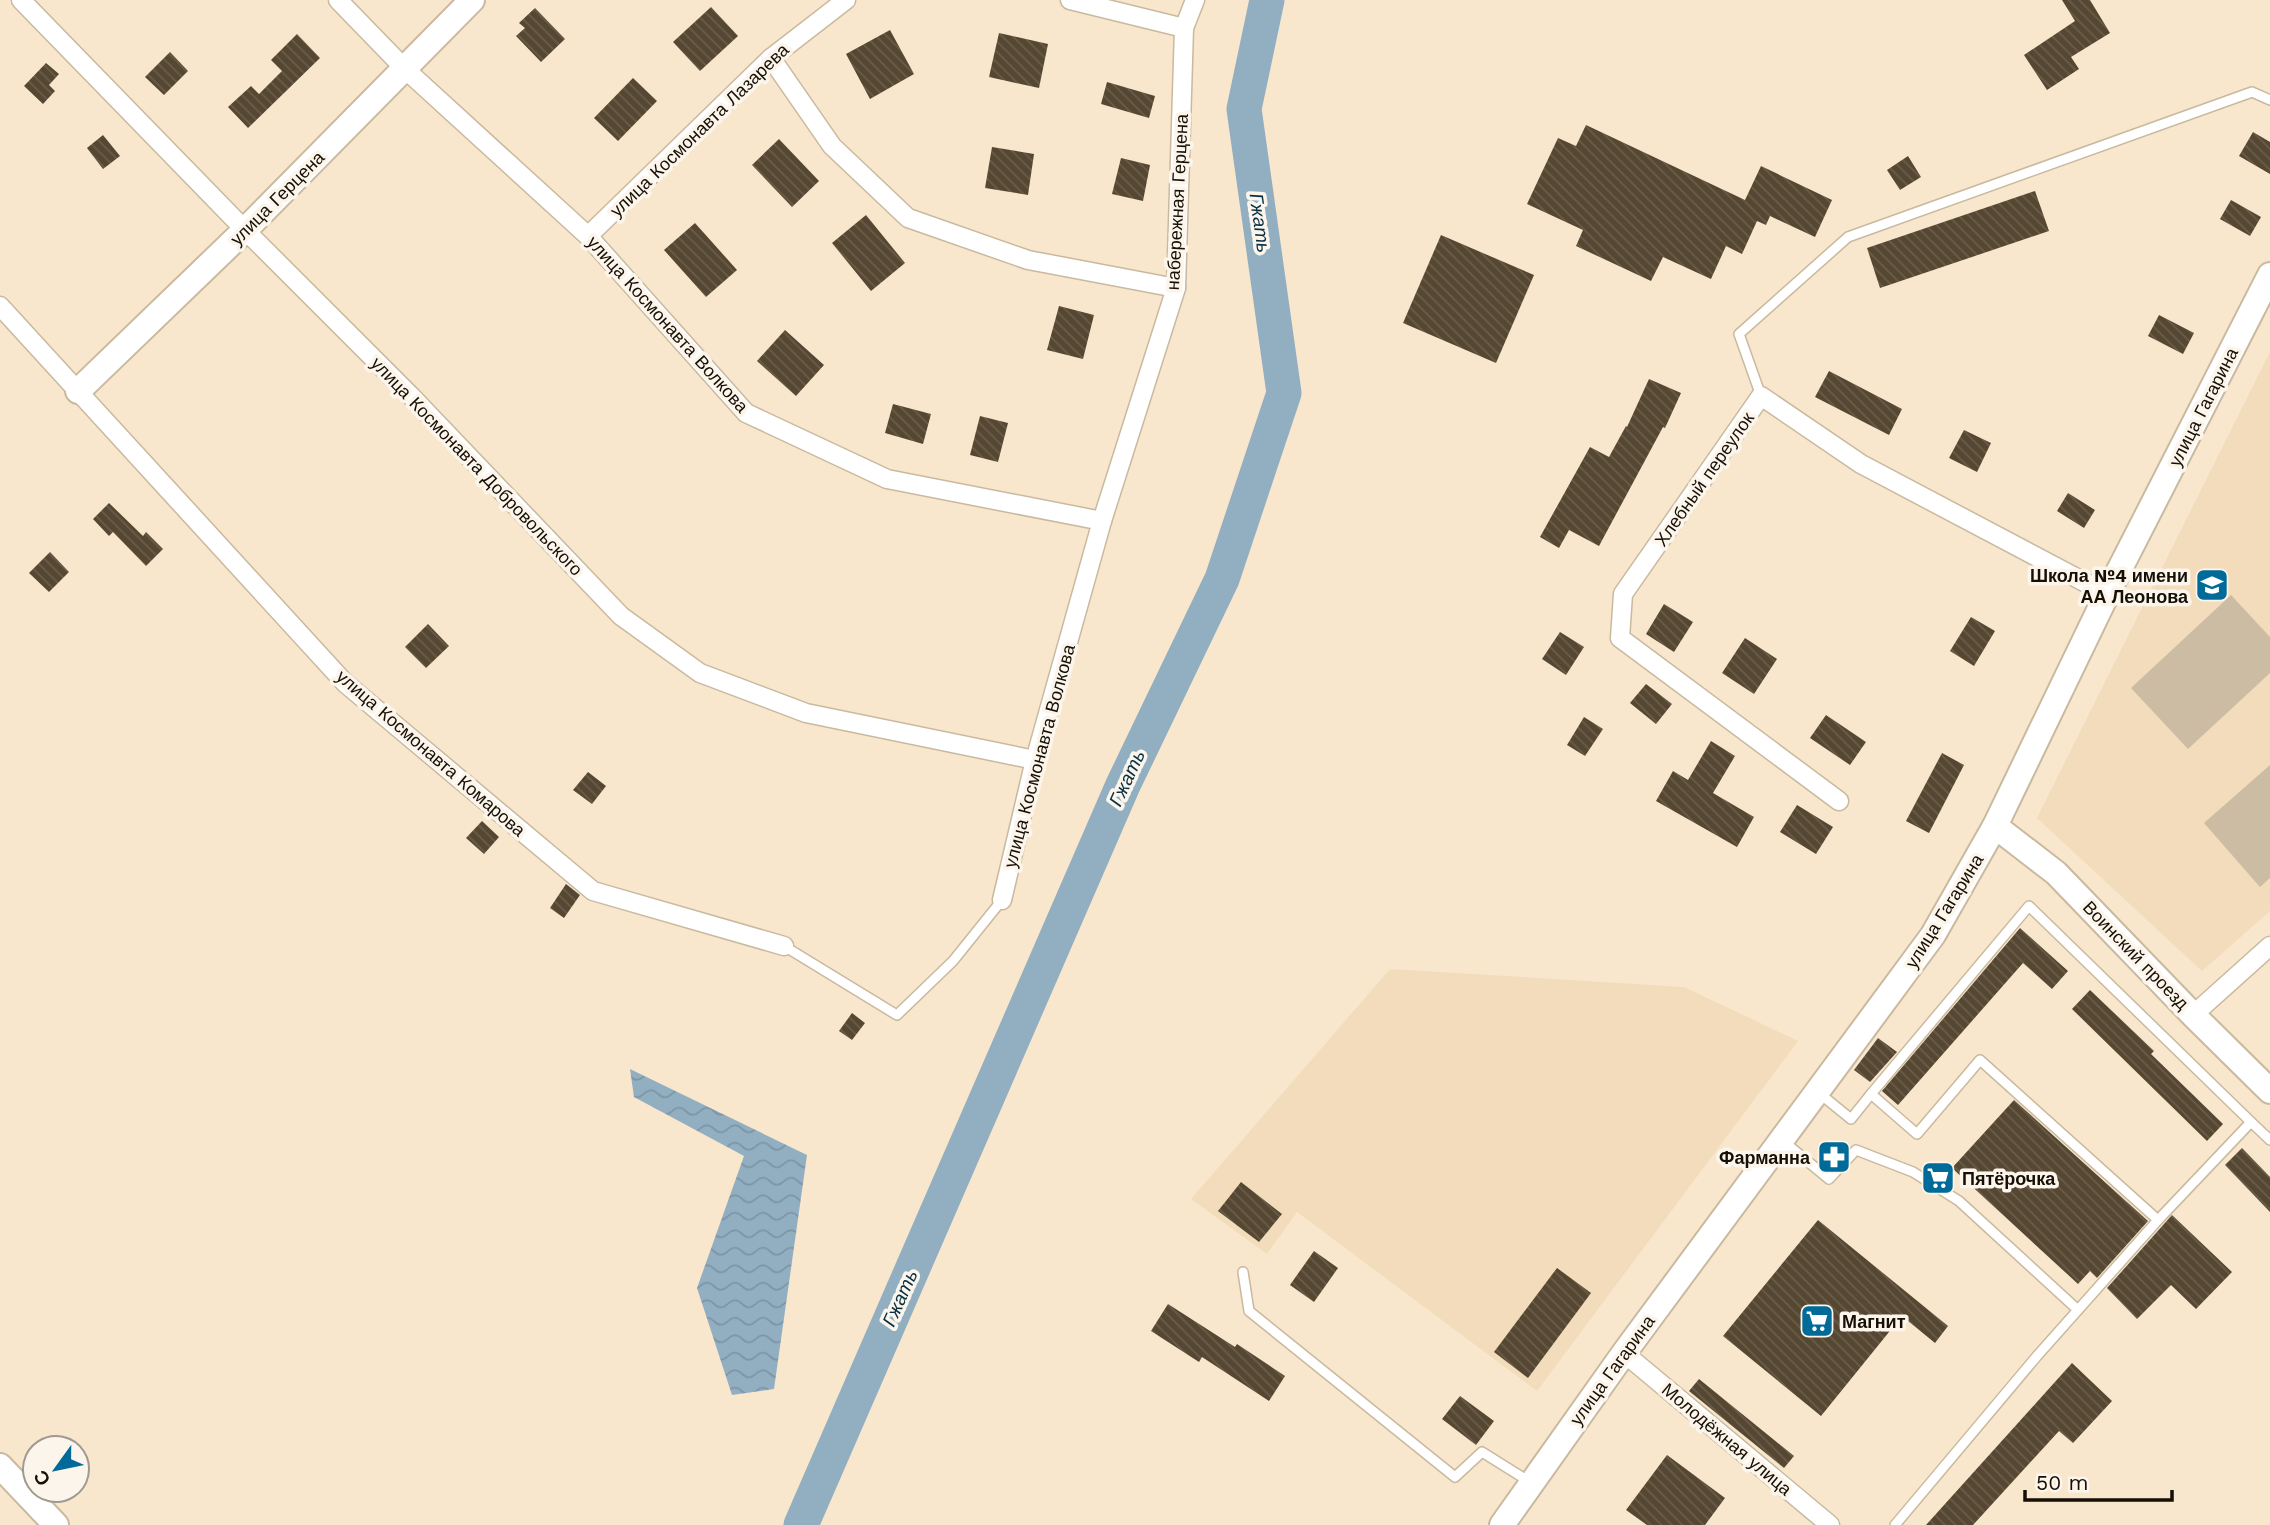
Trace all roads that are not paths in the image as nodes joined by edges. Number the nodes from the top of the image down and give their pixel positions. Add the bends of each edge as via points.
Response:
1 (21, 0) edge
2 (338, 0) edge
3 (472, 0) edge
4 (846, 0) edge
5 (1070, 0) edge
6 (1195, 0) edge
7 (1184, 28) junction
8 (771, 58) junction
9 (405, 69) junction
10 (2270, 100) edge
11 (245, 230) junction
12 (588, 236) junction
13 (2270, 275) edge
14 (1176, 288) junction
15 (0, 306) edge
16 (78, 391) junction
17 (1761, 396) junction
18 (1102, 521) junction
19 (2107, 594) junction
20 (1035, 760) junction
21 (1839, 801) dead end
22 (1996, 826) junction
23 (1002, 900) joint
24 (784, 946) joint
25 (2270, 946) edge
26 (2193, 1015) junction
27 (2270, 1091) edge
28 (1817, 1092) junction
29 (1871, 1094) junction
30 (2251, 1122) junction
31 (1782, 1139) junction
32 (2270, 1140) edge
33 (2158, 1220) junction
34 (1243, 1272) dead end
35 (2078, 1310) junction
36 (1624, 1353) junction
37 (0, 1466) edge
38 (1532, 1483) junction
39 (56, 1525) edge
40 (1502, 1525) edge
41 (1830, 1525) edge
42 (1895, 1525) edge

1 - 11 street, улица Космонавта Добровольского
2 - 9 street, улица Космонавта Волкова
3 - 9 main road, улица Герцена
4 - 8 street, улица Космонавта Лазарева
5 - 7 street
6 - 7 street, набережная Герцена
7 - 14 street, набережная Герцена
8 - 12 street, улица Космонавта Лазарева
8 - 14 street via 832,146 908,218 1028,260
9 - 11 main road, улица Герцена
9 - 12 street, улица Космонавта Волкова
10 - 17 lane via 2252,92 1847,237 1739,334
11 - 16 main road, улица Герцена
11 - 20 street, улица Космонавта Добровольского via 621,616 700,673 806,713
12 - 18 street, улица Космонавта Волкова via 746,413 887,478
13 - 19 main road, улица Гагарина
14 - 18 street, набережная Герцена
15 - 16 street, улица Космонавта Комарова
16 - 24 street, улица Космонавта Комарова via 345,683 593,891
17 - 19 street, Хлебный переулок via 1861,464
17 - 21 street, Хлебный переулок via 1623,594 1620,638
18 - 20 street, улица Космонавта Волкова
19 - 22 main road, улица Гагарина
20 - 23 street, улица Космонавта Волкова
22 - 26 main road, Воинский проезд via 2056,873
22 - 28 main road, улица Гагарина via 1933,935
23 - 24 lane via 953,961 897,1015
25 - 26 street
26 - 27 main road, Воинский проезд
28 - 29 lane via 1851,1119
28 - 31 main road, улица Гагарина
29 - 30 lane via 2029,906
29 - 33 lane via 1917,1134 1980,1060
30 - 32 lane
30 - 33 lane
31 - 35 lane via 1829,1179 1856,1150 1913,1172 1959,1201
31 - 36 main road, улица Гагарина via 1661,1312
33 - 35 lane
34 - 38 lane via 1248,1311 1455,1477 1482,1452
35 - 42 lane
36 - 38 main road, улица Гагарина
36 - 41 street, Молодёжная улица
37 - 39 main road
38 - 40 main road, улица Гагарина

